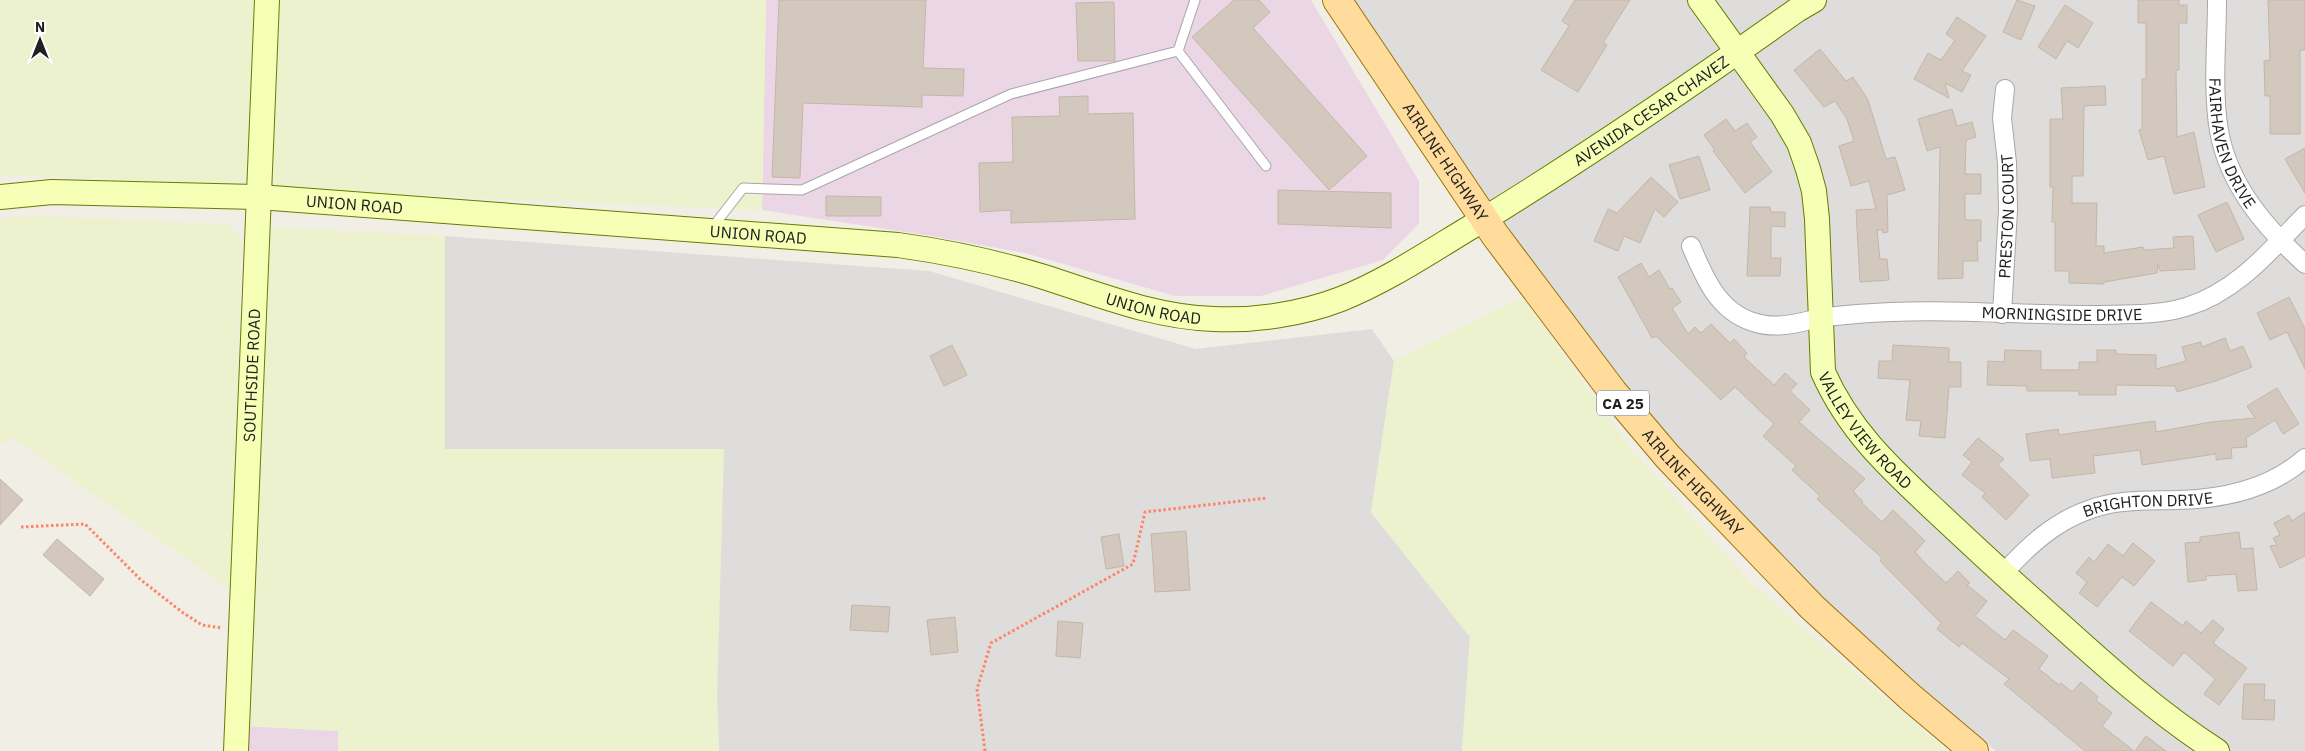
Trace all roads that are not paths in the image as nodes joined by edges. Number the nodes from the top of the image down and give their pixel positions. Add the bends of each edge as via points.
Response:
1 (267, 0) edge
2 (1195, 0) edge
3 (1337, 0) edge
4 (1700, 0) edge
5 (1814, 0) edge
6 (2217, 0) edge
7 (1178, 51) junction
8 (1738, 52) junction
9 (2005, 89) dead end
10 (1266, 166) dead end
11 (0, 197) edge
12 (259, 197) junction
13 (2305, 216) edge
14 (1484, 219) junction
15 (710, 232) junction
16 (2280, 241) junction
17 (1691, 246) dead end
18 (2305, 264) edge
19 (2002, 314) junction
20 (1822, 318) junction
21 (2305, 458) edge
22 (2003, 574) junction
23 (236, 751) edge
24 (1974, 751) edge
25 (2217, 751) edge

1 - 12 street, SOUTHSIDE ROAD
2 - 7 lane
3 - 14 main road, AIRLINE HIGHWAY / CA 25
4 - 8 street, VALLEY VIEW ROAD
5 - 8 street, AVENIDA CESAR CHAVEZ
6 - 16 street, FAIRHAVEN DRIVE via 2216,104 2224,151 2236,182
7 - 10 lane
7 - 15 lane via 1010,94 802,190 743,188
8 - 14 street, AVENIDA CESAR CHAVEZ
8 - 20 street, VALLEY VIEW ROAD via 1782,114 1799,143 1808,169 1817,220
9 - 19 street, PRESTON COURT via 2002,118 2008,210
11 - 12 street, UNION ROAD via 52,192
12 - 15 street, UNION ROAD
12 - 23 street, SOUTHSIDE ROAD
13 - 16 street, MORNINGSIDE DRIVE
14 - 15 street, UNION ROAD via 1384,279 1338,300 1287,314 1223,319 1142,309 1045,277 948,252 859,241
14 - 24 main road, AIRLINE HIGHWAY / CA 25 via 1613,392 1668,458 1812,606
16 - 18 street, FAIRHAVEN DRIVE
16 - 19 street, MORNINGSIDE DRIVE via 2238,280 2187,307 2136,314
17 - 20 street, MORNINGSIDE DRIVE via 1718,298 1739,316 1771,326
19 - 20 street, MORNINGSIDE DRIVE via 1902,312
20 - 22 street, VALLEY VIEW ROAD via 1823,372 1851,422 1880,458
21 - 22 street, BRIGHTON DRIVE via 2267,482 2236,494 2213,498 2134,500 2092,508 2068,518 2044,534
22 - 25 street, VALLEY VIEW ROAD via 2146,698

